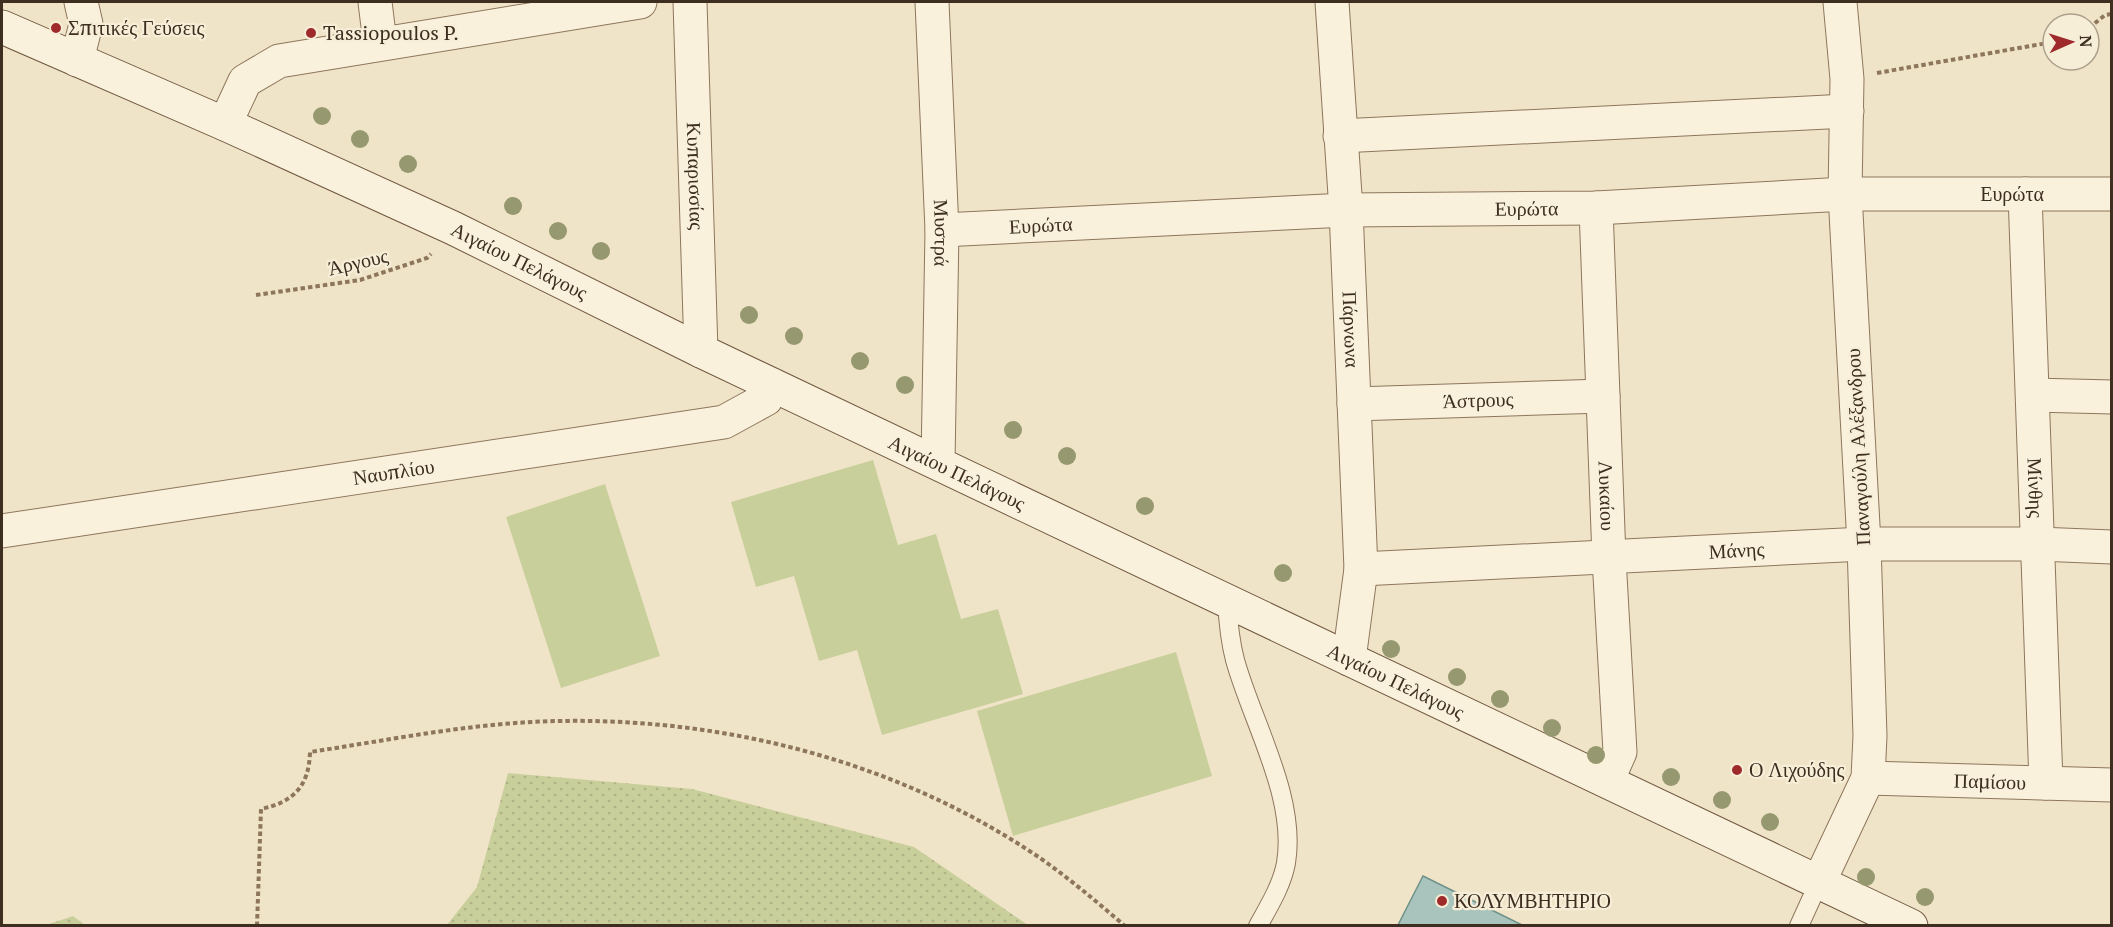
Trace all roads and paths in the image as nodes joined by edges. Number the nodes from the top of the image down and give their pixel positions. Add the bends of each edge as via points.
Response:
1 (81, 2) edge
2 (375, 2) edge
3 (632, 2) edge
4 (690, 2) edge
5 (932, 2) edge
6 (1332, 2) edge
7 (1840, 2) edge
8 (2, 27) edge
9 (380, 43) junction
10 (2041, 44) edge
11 (77, 60) junction
12 (1847, 79) junction
13 (1847, 111) junction
14 (225, 124) junction
15 (1340, 136) junction
16 (1845, 194) junction
17 (2025, 194) junction
18 (2112, 194) edge
19 (1596, 208) junction
20 (1346, 210) junction
21 (453, 228) junction
22 (942, 230) junction
23 (256, 295) dead end
24 (701, 351) junction
25 (772, 385) junction
26 (2033, 395) junction
27 (1603, 396) junction
28 (2112, 397) edge
29 (1354, 404) junction
30 (938, 464) junction
31 (2, 531) edge
32 (1864, 544) junction
33 (2038, 544) junction
34 (2112, 547) edge
35 (1609, 558) junction
36 (1361, 569) junction
37 (1227, 601) junction
38 (1349, 659) junction
39 (1868, 778) junction
40 (1607, 781) junction
41 (2046, 783) junction
42 (2112, 785) edge
43 (1819, 882) junction
44 (258, 926) edge
45 (1125, 926) edge
46 (1258, 926) edge
47 (1799, 926) edge
48 (1911, 926) edge

1 - 11 street via 86,24
2 - 9 street
3 - 9 street
4 - 24 street, Κυπαρισσίας
5 - 22 street, Μυστρά
6 - 15 street, Πάρνωνα
7 - 12 street, Παναγούλη Αλέξανδρου
8 - 11 street, Αιγαίου Πελάγους
9 - 14 street via 279,61 245,81
10 - 12 path
11 - 14 street, Αιγαίου Πελάγους
12 - 13 street, Παναγούλη Αλέξανδρου
13 - 15 street
13 - 16 street, Παναγούλη Αλέξανδρου
14 - 21 street, Αιγαίου Πελάγους
15 - 20 street, Πάρνωνα
16 - 17 street, Ευρώτα
16 - 19 street, Ευρώτα
16 - 32 street, Παναγούλη Αλέξανδρου
17 - 18 street, Ευρώτα
17 - 26 street, Μίνθης
19 - 20 street, Ευρώτα
19 - 27 street, Λυκαίου
20 - 22 street, Ευρώτα
20 - 29 street, Πάρνωνα
21 - 23 path, Άργους via 427,258 360,280
21 - 24 street, Αιγαίου Πελάγους
22 - 30 street, Μυστρά
24 - 25 street, Αιγαίου Πελάγους
25 - 30 street, Αιγαίου Πελάγους
25 - 31 street, Ναυπλίου via 766,399 724,422
26 - 28 street
26 - 33 street, Μίνθης
27 - 29 street, Άστρους
27 - 35 street, Λυκαίου
29 - 36 street, Πάρνωνα
30 - 37 street, Αιγαίου Πελάγους
32 - 33 street, Μάνης
32 - 35 street, Μάνης
32 - 39 street, Παναγούλη Αλέξανδρου
33 - 34 street, Μάνης
33 - 41 street, Μίνθης
35 - 36 street, Μάνης
35 - 40 street, Λυκαίου via 1620,752
36 - 38 street, Πάρνωνα
37 - 38 street, Αιγαίου Πελάγους
37 - 46 lane via 1235,659 1279,784 1287,828 1286,863
38 - 40 street, Αιγαίου Πελάγους
39 - 41 street, Παμίσου
39 - 43 street, Παναγούλη Αλέξανδρου
40 - 43 street, Αιγαίου Πελάγους
41 - 42 street, Παμίσου
43 - 47 lane
43 - 48 street, Αιγαίου Πελάγους
44 - 45 path via 261,809 276,806 301,787 310,752 480,726 579,721 689,728 810,752 861,768 910,787 999,833 1077,886

